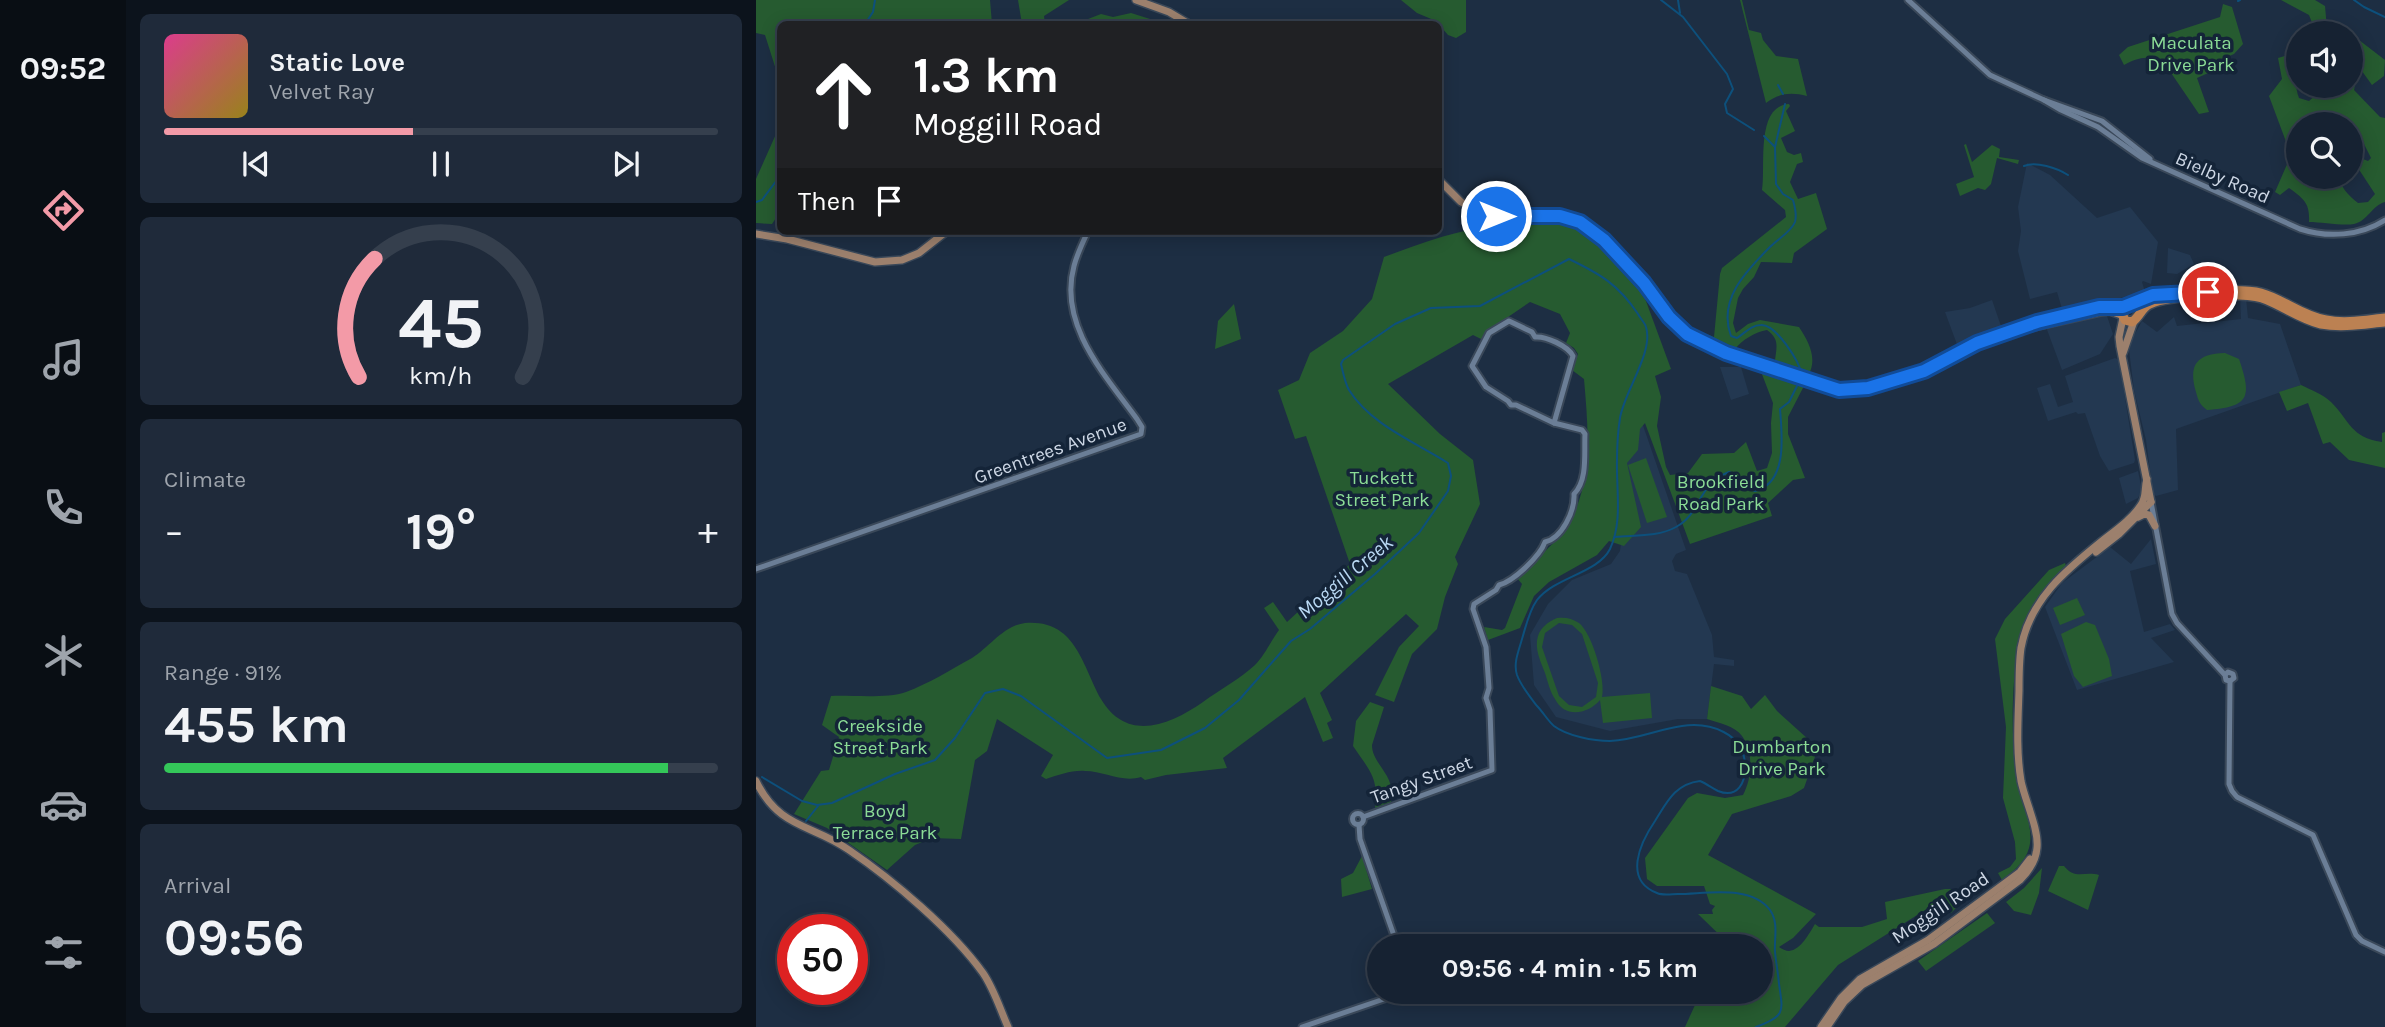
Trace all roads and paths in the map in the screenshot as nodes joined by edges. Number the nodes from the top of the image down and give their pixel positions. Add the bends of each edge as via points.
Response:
1 (1136, 0) edge
2 (1908, 0) edge
3 (1184, 21) edge
4 (1442, 183) edge
5 (2385, 220) edge
6 (756, 234) edge
7 (942, 235) edge
8 (1086, 235) edge
9 (2125, 311) junction
10 (2137, 316) junction
11 (2385, 320) edge
12 (2123, 353) junction
13 (1554, 423) junction
14 (2147, 479) junction
15 (2151, 502) junction
16 (2135, 517) junction
17 (2155, 526) junction
18 (756, 569) edge
19 (756, 781) edge
20 (2035, 835) junction
21 (1393, 934) edge
22 (2385, 952) edge
23 (1369, 1004) edge
24 (1008, 1027) edge
25 (1302, 1027) edge
26 (1821, 1027) edge
27 (1827, 1027) edge

1 - 3 main road
2 - 5 street, Bielby Road via 1990,75 2098,127 2161,167 2305,230 2358,232
4 - 9 main road via 1461,202 1484,214 1560,216 1580,222 1604,240 1687,334 1726,353 1839,390 1868,388 1933,368 1983,340 2030,327 2102,311
6 - 7 main road via 875,262 902,260
8 - 18 street, Greentrees Avenue via 1070,292 1075,321 1101,369 1142,427 1141,434
9 - 10 highway via 2127,321
9 - 10 highway via 2137,306
9 - 11 highway via 2143,298 2162,294 2248,290 2328,321
9 - 12 main road via 2119,337
10 - 11 highway via 2151,303 2164,300 2242,295 2264,299 2323,324
10 - 12 main road
12 - 14 main road
13 - 13 street via 1511,405 1486,387 1472,366 1489,333 1505,323 1571,351
13 - 21 street, Tangy Street via 1585,434 1583,474 1568,520 1521,572 1473,609 1486,647 1490,771 1363,817 1353,816
14 - 15 main road
14 - 16 main road, Moggill Road
15 - 16 main road, Moggill Road
15 - 17 street
16 - 17 main road via 2149,515
16 - 20 main road, Moggill Road via 2069,571 2030,618 2021,649 2017,736 2022,784
17 - 22 street via 2172,614 2230,681 2232,791 2313,835 2356,936
19 - 24 main road via 779,813 849,850 928,914 984,974
20 - 26 main road, Moggill Road via 2032,855 2020,873 1928,940 1860,979
20 - 27 main road, Moggill Road via 2034,861 2020,880 1934,944 1862,985
23 - 25 street

